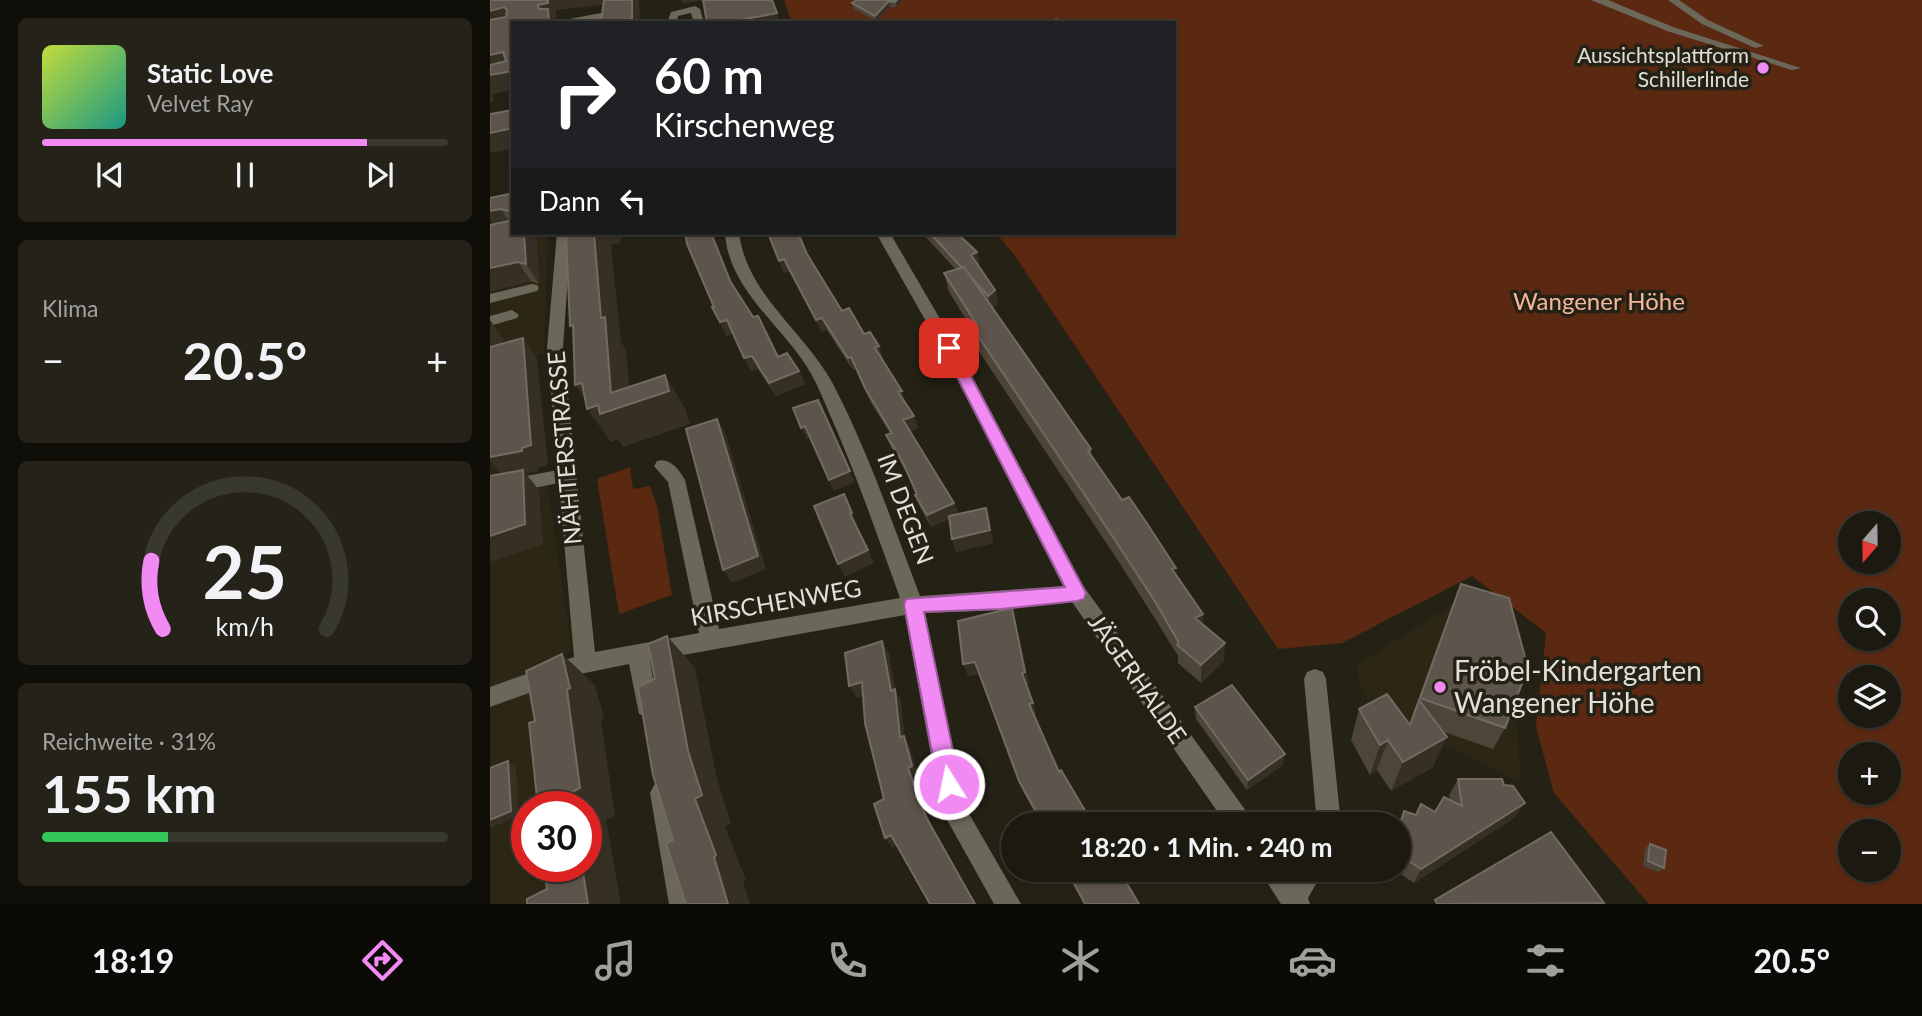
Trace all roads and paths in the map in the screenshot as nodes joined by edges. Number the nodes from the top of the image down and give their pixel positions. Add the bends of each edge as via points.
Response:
1 (1596, 0) edge
2 (1673, 0) edge
3 (604, 4) edge
4 (600, 19) edge
5 (577, 21) edge
6 (672, 21) edge
7 (698, 21) edge
8 (564, 235) edge
9 (732, 235) edge
10 (884, 235) edge
11 (532, 288) dead end
12 (490, 299) edge
13 (512, 315) dead end
14 (490, 321) edge
15 (663, 466) dead end
16 (568, 475) junction
17 (490, 491) edge
18 (1077, 593) junction
19 (913, 605) junction
20 (711, 641) junction
21 (638, 655) junction
22 (585, 663) junction
23 (1315, 679) dead end
24 (490, 698) edge
25 (652, 734) edge
26 (659, 773) edge
27 (1232, 812) edge
28 (1328, 812) edge
29 (1281, 882) edge
30 (1305, 882) edge
31 (1295, 901) edge
32 (682, 904) edge
33 (1008, 904) edge

1 - 2 street via 1693,37 1797,68 1791,58 1728,33
3 - 4 street
4 - 5 street
6 - 7 street via 674,13 695,9
8 - 16 street, NÄHTERSTRASSE via 555,348
9 - 19 street, IM DEGEN via 752,290 808,356 825,385 864,473
10 - 18 street, JÄGERHALDE via 949,348
11 - 12 street
13 - 14 street
15 - 20 street via 676,480
16 - 17 street
16 - 22 street, NÄHTERSTRASSE
18 - 19 street, KIRSCHENWEG
18 - 27 street, JÄGERHALDE
19 - 20 street, KIRSCHENWEG
19 - 33 street, IM DEGEN via 953,809
20 - 21 street, KIRSCHENWEG
21 - 22 street, KIRSCHENWEG
21 - 25 street
22 - 24 street, KIRSCHENWEG
23 - 28 street
26 - 32 street
29 - 31 street
30 - 31 street

